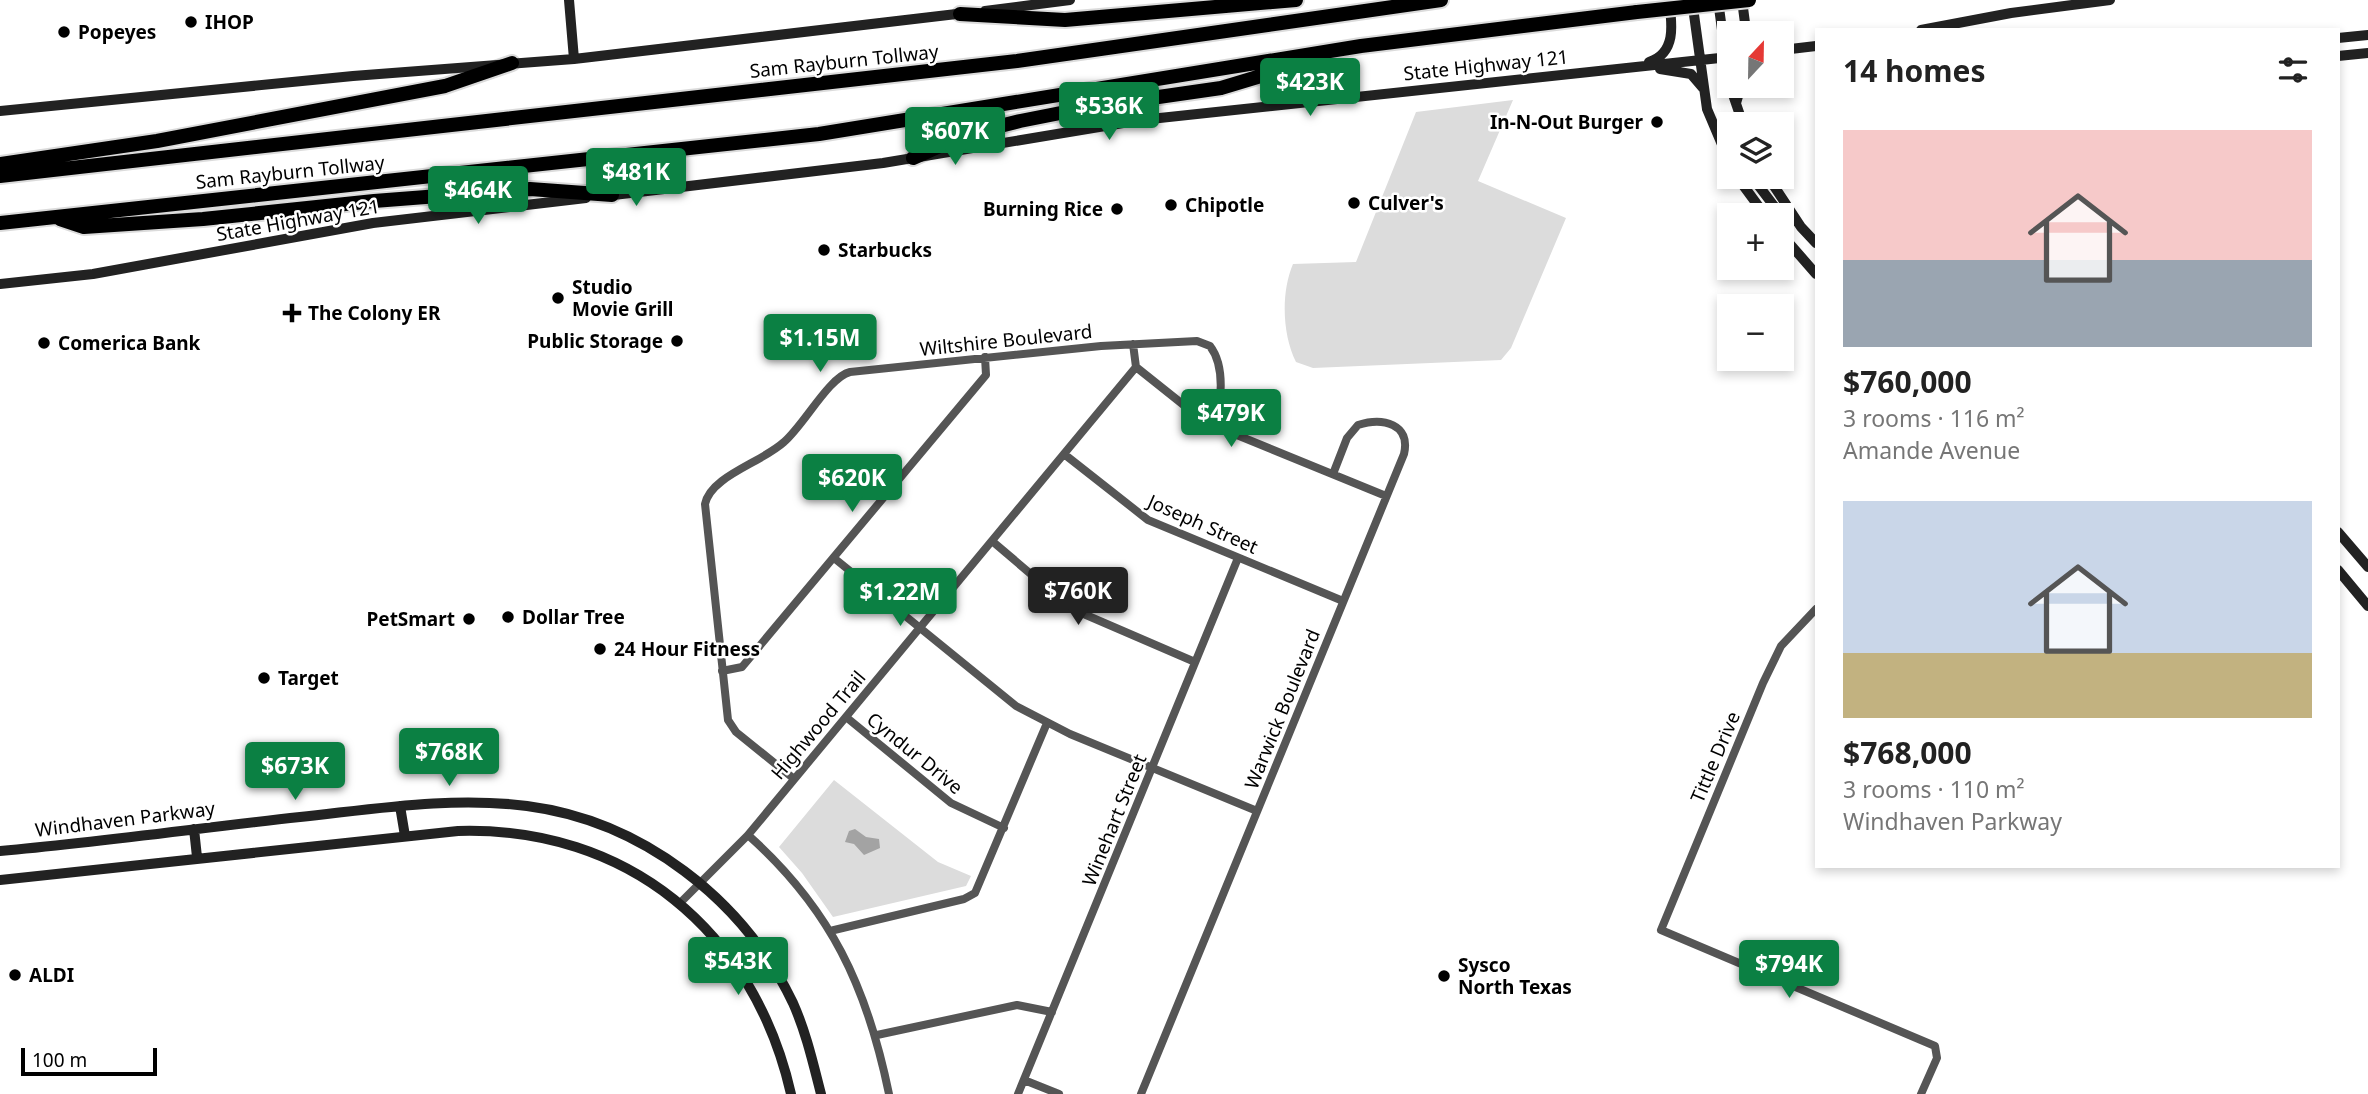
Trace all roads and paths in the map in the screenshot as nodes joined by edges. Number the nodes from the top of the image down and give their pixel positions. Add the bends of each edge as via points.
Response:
1 (569, 0) edge
2 (1070, 0) edge
3 (1296, 0) edge
4 (1441, 0) edge
5 (1669, 0) edge
6 (1692, 0) edge
7 (1718, 0) edge
8 (1742, 0) edge
9 (1749, 0) edge
10 (2110, 0) edge
11 (960, 14) junction
12 (1721, 21) edge
13 (1745, 21) edge
14 (1932, 28) edge
15 (2368, 35) edge
16 (2340, 38) edge
17 (1361, 46) junction
18 (1815, 46) edge
19 (1794, 49) edge
20 (2368, 53) edge
21 (2340, 56) edge
22 (1717, 58) edge
23 (574, 59) junction
24 (1699, 60) junction
25 (512, 63) junction
26 (1636, 66) junction
27 (1703, 88) junction
28 (1734, 98) edge
29 (1737, 98) edge
30 (1735, 103) junction
31 (0, 111) edge
32 (1738, 112) edge
33 (1717, 133) edge
34 (913, 158) junction
35 (0, 164) edge
36 (0, 176) edge
37 (1761, 189) edge
38 (1776, 189) edge
39 (612, 195) junction
40 (52, 217) junction
41 (0, 223) edge
42 (1801, 227) junction
43 (1815, 242) edge
44 (1794, 249) edge
45 (1815, 273) edge
46 (0, 284) edge
47 (1133, 344) junction
48 (985, 357) junction
49 (1136, 367) junction
50 (1214, 426) junction
51 (1064, 454) junction
52 (1332, 474) junction
53 (1386, 496) junction
54 (2340, 534) edge
55 (992, 541) junction
56 (834, 558) junction
57 (1238, 558) junction
58 (2368, 567) edge
59 (2340, 572) edge
60 (1343, 601) junction
61 (2368, 606) edge
62 (1815, 609) edge
63 (919, 628) junction
64 (1195, 663) junction
65 (722, 671) junction
66 (846, 717) junction
67 (1047, 723) junction
68 (1152, 768) junction
69 (793, 778) junction
70 (400, 806) junction
71 (1257, 810) junction
72 (1004, 828) junction
73 (194, 829) junction
74 (405, 835) junction
75 (748, 835) junction
76 (0, 851) edge
77 (197, 857) junction
78 (0, 880) edge
79 (699, 882) junction
80 (680, 903) junction
81 (830, 931) junction
82 (1052, 1012) junction
83 (877, 1035) junction
84 (1024, 1080) junction
85 (790, 1094) edge
86 (821, 1094) edge
87 (889, 1094) edge
88 (1018, 1094) edge
89 (1059, 1094) edge
90 (1141, 1094) edge
91 (1921, 1094) edge

1 - 23 main road
2 - 11 main road
3 - 11 highway via 1065,20
4 - 36 highway, Sam Rayburn Tollway via 1017,61
5 - 26 main road via 1673,32 1668,47 1658,59
6 - 24 main road
7 - 12 main road
8 - 13 main road
9 - 17 highway, Sam Rayburn Tollway, bridge
10 - 14 main road
11 - 23 main road
15 - 16 main road
17 - 34 highway via 1220,88 1096,106 964,135
17 - 40 highway, Sam Rayburn Tollway via 819,134
18 - 19 main road
20 - 21 main road
22 - 24 main road, State Highway 121
23 - 25 main road
24 - 26 main road, State Highway 121
24 - 27 main road
25 - 31 main road
25 - 35 highway via 433,88 157,141
26 - 27 main road via 1682,71
26 - 34 main road, State Highway 121 via 1141,120
27 - 33 main road
28 - 30 main road
29 - 30 main road
30 - 32 main road
34 - 39 main road, State Highway 121
37 - 42 main road
38 - 42 main road
39 - 40 highway via 530,189 85,227
39 - 46 main road, State Highway 121 via 373,223 93,274
40 - 41 highway, Sam Rayburn Tollway
42 - 43 main road
44 - 45 main road
47 - 48 street, Wiltshire Boulevard
47 - 49 street
47 - 50 street, Wiltshire Boulevard via 1192,340 1212,348 1220,383
48 - 56 street via 986,375
48 - 65 street, Wiltshire Boulevard via 844,374 834,380 783,443 713,486 705,513
49 - 50 street
49 - 51 street, Highwood Trail
50 - 52 street
51 - 55 street, Highwood Trail
51 - 57 street, Joseph Street via 1148,520
52 - 53 street
52 - 53 street, Warwick Boulevard via 1354,428 1370,423 1396,425 1406,446
53 - 60 street, Warwick Boulevard
54 - 58 main road
55 - 63 street, Highwood Trail
55 - 64 street via 1086,615
56 - 63 street
56 - 65 street via 742,667
57 - 60 street, Joseph Street
57 - 64 street, Winehart Street
59 - 61 main road
60 - 71 street, Warwick Boulevard
62 - 91 street, Tittle Drive via 1781,646 1769,670 1661,930 1935,1046 1937,1058
63 - 66 street, Highwood Trail
63 - 67 street via 1001,696
64 - 68 street, Winehart Street
65 - 69 street, Wiltshire Boulevard via 731,726
66 - 69 street, Highwood Trail
66 - 72 street, Cyndur Drive via 951,803
67 - 68 street
67 - 72 street
68 - 71 street
68 - 82 street, Winehart Street
69 - 75 street, Highwood Trail
70 - 73 main road, Windhaven Parkway
70 - 74 main road
70 - 79 main road, Windhaven Parkway via 477,802 562,812 642,843
71 - 90 street, Warwick Boulevard
72 - 81 street via 980,886 971,896
73 - 76 main road, Windhaven Parkway
73 - 77 main road
74 - 77 main road
74 - 80 main road via 487,831 554,840 623,865
75 - 79 street, Highwood Trail
75 - 81 street via 789,875
77 - 78 main road
79 - 80 street, Highwood Trail
79 - 86 main road, Windhaven Parkway via 749,936 779,978 807,1039
80 - 85 main road via 722,946 758,999 775,1036
81 - 83 street
82 - 83 street via 1017,1005
82 - 84 street, Winehart Street
83 - 87 street
84 - 88 street, Winehart Street
84 - 89 street

